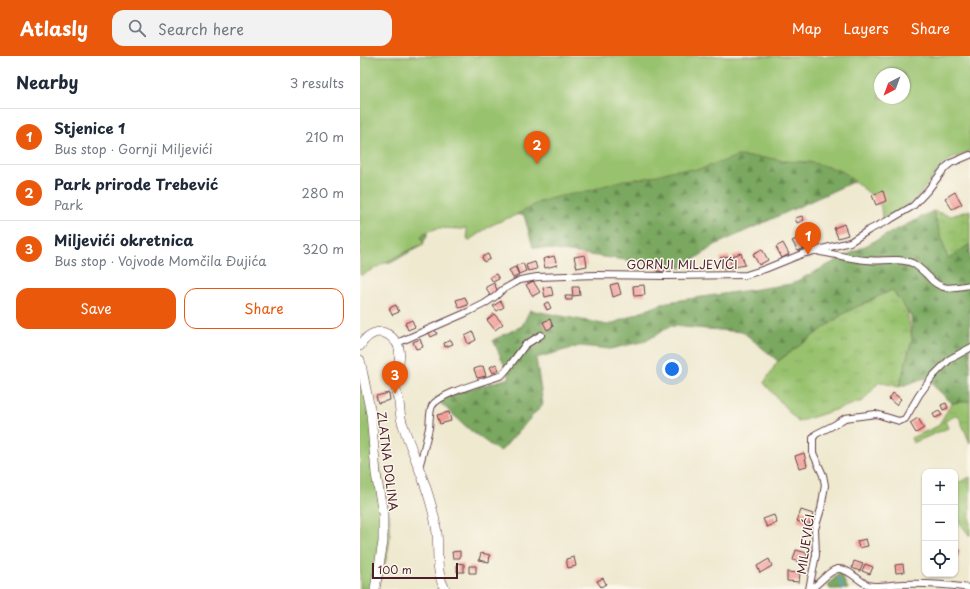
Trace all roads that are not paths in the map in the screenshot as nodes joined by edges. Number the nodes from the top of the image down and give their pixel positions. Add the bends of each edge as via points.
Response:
1 (970, 155) edge
2 (817, 251) junction
3 (970, 285) edge
4 (541, 335) dead end
5 (397, 343) junction
6 (360, 346) edge
7 (970, 348) edge
8 (360, 360) edge
9 (419, 469) junction
10 (869, 587) edge
11 (970, 588) edge
12 (375, 589) edge
13 (445, 589) edge
14 (810, 589) edge

1 - 2 street, GORNJI MILJEVIĆI via 945,168 913,206 850,242
2 - 3 street via 866,260 906,261 923,270 938,286 957,288
2 - 5 street, GORNJI MILJEVIĆI via 746,275 536,276 520,280 484,304
4 - 9 street via 525,345 502,375 450,394 432,406
5 - 6 main road via 389,335 376,332 366,338
5 - 9 main road via 399,361 396,388 402,424
7 - 14 street, MILJEVIĆI via 950,359 933,376 905,419 899,420 876,414 852,416 816,434 813,438 813,453 825,485 815,529 816,555
8 - 12 main road, ZLATNA DOLINA via 371,414 376,474 383,514 383,542
9 - 13 main road via 434,517 437,565
10 - 11 street, MILJEVIĆI via 868,585 918,584
10 - 14 street, MILJEVIĆI via 848,572 838,569

